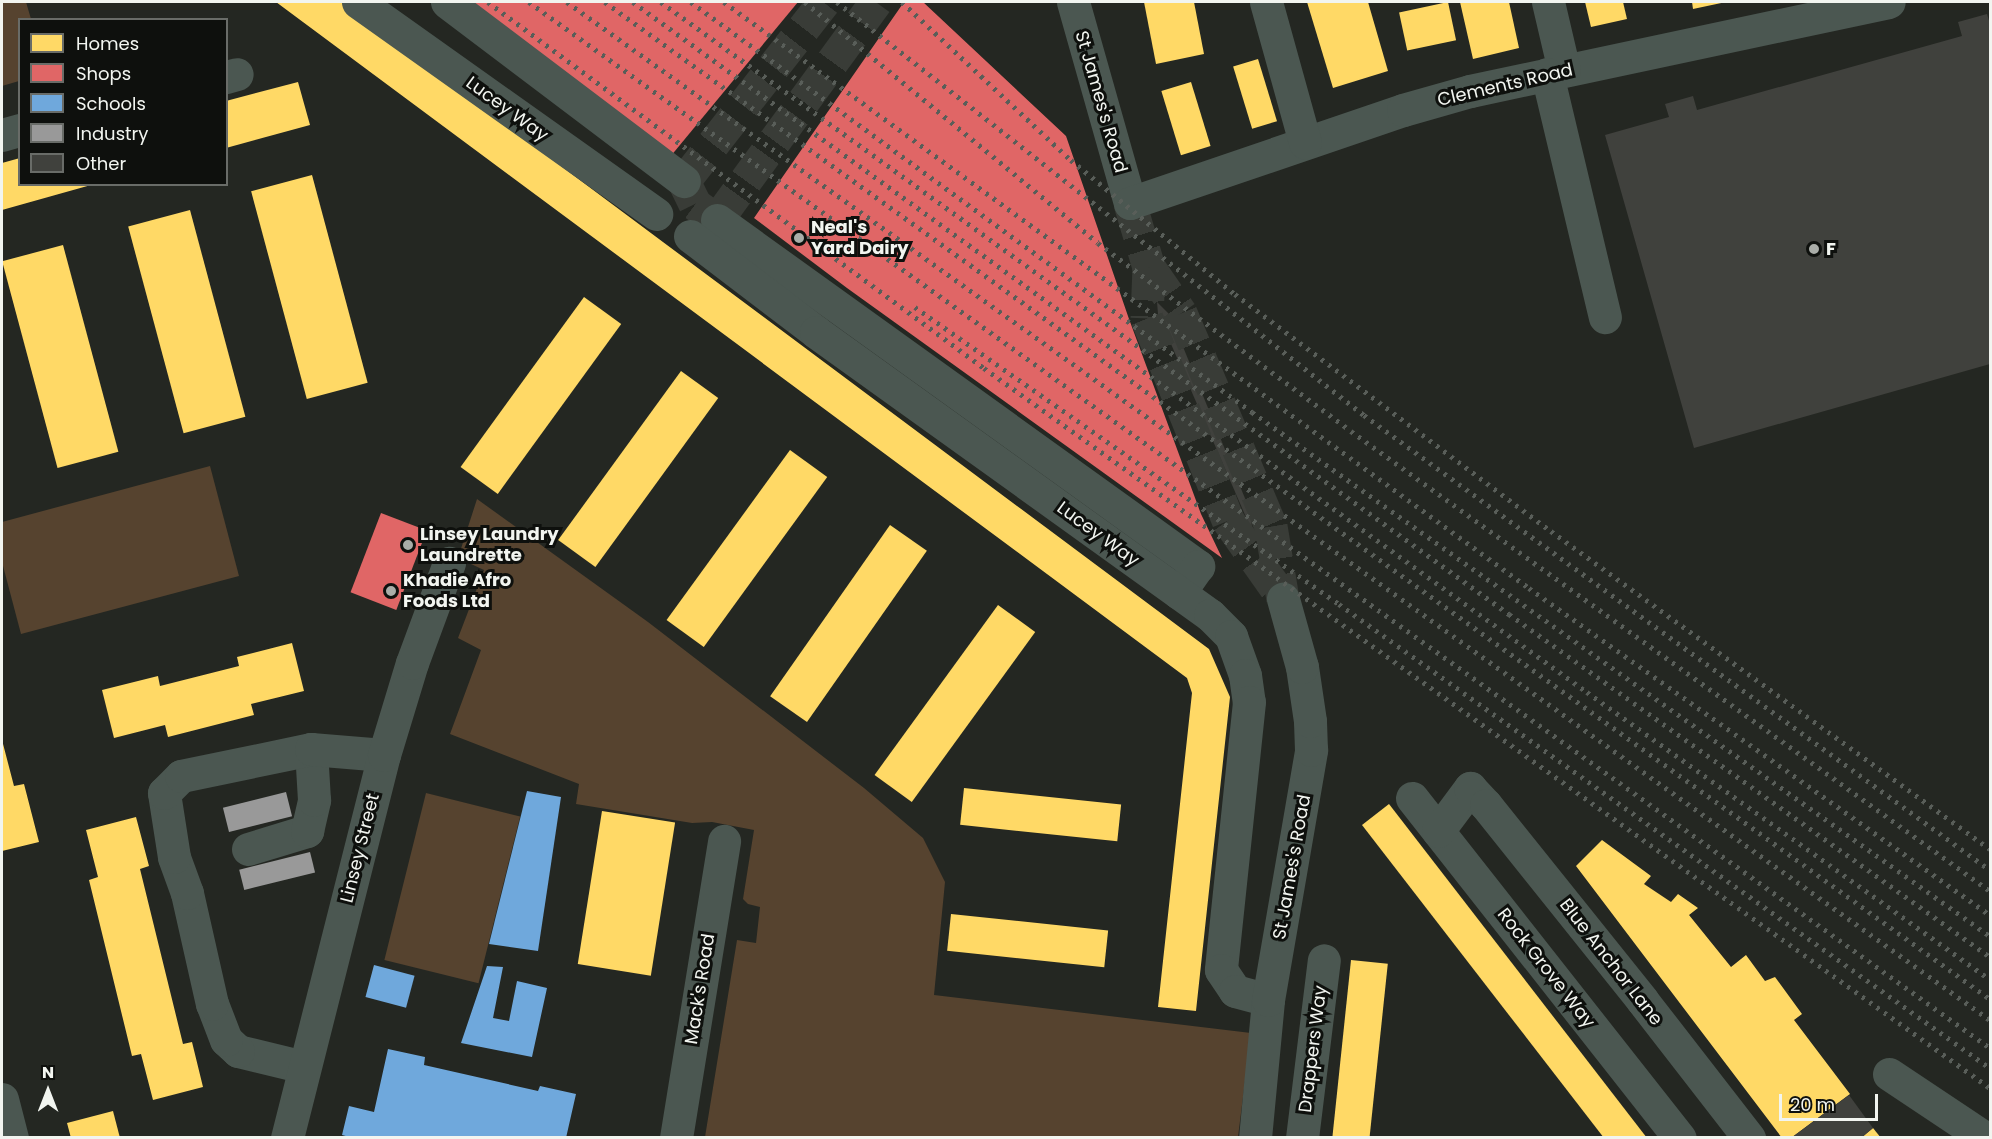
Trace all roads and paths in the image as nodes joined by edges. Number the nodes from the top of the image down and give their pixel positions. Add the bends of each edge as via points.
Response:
1 (358, 2) edge
2 (447, 2) edge
3 (1072, 2) edge
4 (1266, 2) edge
5 (1548, 2) edge
6 (1889, 2) edge
7 (1555, 72) junction
8 (18, 131) edge
9 (2, 135) edge
10 (1305, 143) junction
11 (684, 181) dead end
12 (1130, 203) joint
13 (656, 214) dead end
14 (703, 228) dead end
15 (1605, 317) dead end
16 (449, 562) dead end
17 (1283, 599) tunnel mouth
18 (311, 749) junction
19 (384, 755) junction
20 (1412, 798) dead end
21 (1438, 831) junction
22 (724, 840) dead end
23 (248, 849) dead end
24 (1324, 960) dead end
25 (1268, 1000) junction
26 (304, 1067) junction
27 (1889, 1074) dead end
28 (2, 1103) edge
29 (12, 1137) edge
30 (286, 1137) edge
31 (676, 1137) edge
32 (1255, 1137) edge
33 (1302, 1137) edge
34 (1680, 1137) edge
35 (1748, 1137) edge
36 (1985, 1137) edge

1 - 13 street, Lucey Way
2 - 11 street
3 - 12 street, St James's Road
4 - 10 street
5 - 7 street
6 - 7 street, Clements Road
7 - 10 street, Clements Road via 1440,99
7 - 15 street
8 - 9 street
10 - 12 street, Clements Road
14 - 25 street, Lucey Way via 816,332 1210,615 1231,636 1249,702 1221,970 1235,991
16 - 19 street, Linsey Street
17 - 25 street, St James's Road via 1302,667 1311,750
18 - 19 street
18 - 23 street via 314,800 307,831
18 - 26 street via 181,776 164,793 174,857 187,893 212,1004 226,1040 238,1051
19 - 26 street, Linsey Street
20 - 21 street, Rock Grove Way
21 - 34 street, Rock Grove Way
21 - 35 street, Blue Anchor Lane via 1470,788
22 - 31 street, Mack's Road
24 - 33 street, Drappers Way
25 - 32 street, St James's Road
26 - 30 street, Linsey Street
27 - 36 street
28 - 29 street

